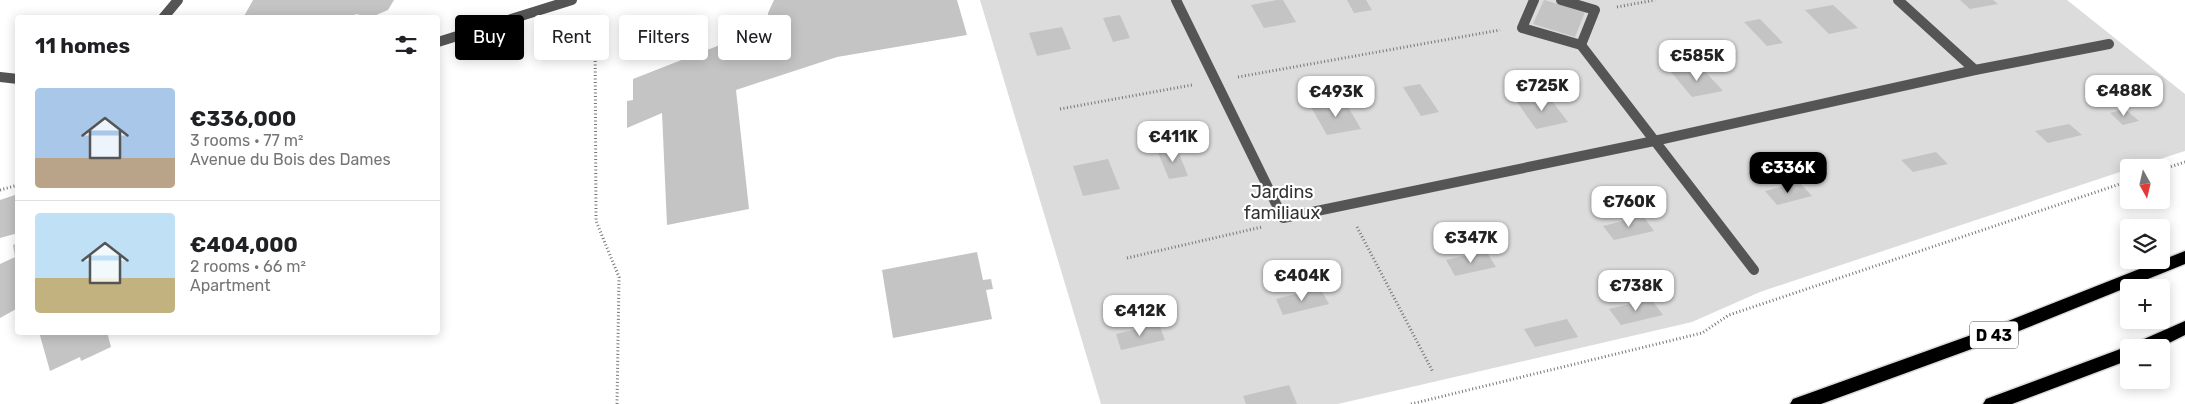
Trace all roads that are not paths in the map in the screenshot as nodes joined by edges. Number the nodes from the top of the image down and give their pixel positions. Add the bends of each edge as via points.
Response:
1 (178, 0) edge
2 (572, 0) edge
3 (1176, 0) edge
4 (1534, 0) edge
5 (1561, 0) edge
6 (1898, 0) edge
7 (166, 15) edge
8 (440, 41) edge
9 (2109, 44) dead end
10 (1581, 45) junction
11 (1975, 70) junction
12 (0, 77) edge
13 (15, 78) edge
14 (1654, 141) junction
15 (2185, 257) edge
16 (1754, 270) dead end
17 (2185, 328) edge
18 (2160, 339) edge
19 (2120, 356) edge
20 (1799, 404) edge
21 (1992, 404) edge

1 - 7 street
2 - 8 street
3 - 14 street via 1283,218
4 - 10 street via 1522,28
5 - 10 street via 1595,10
6 - 11 street
9 - 11 street
10 - 14 street
11 - 14 street
12 - 13 street
14 - 16 street
15 - 20 highway, D 43 via 2072,305
17 - 18 highway
19 - 21 highway

